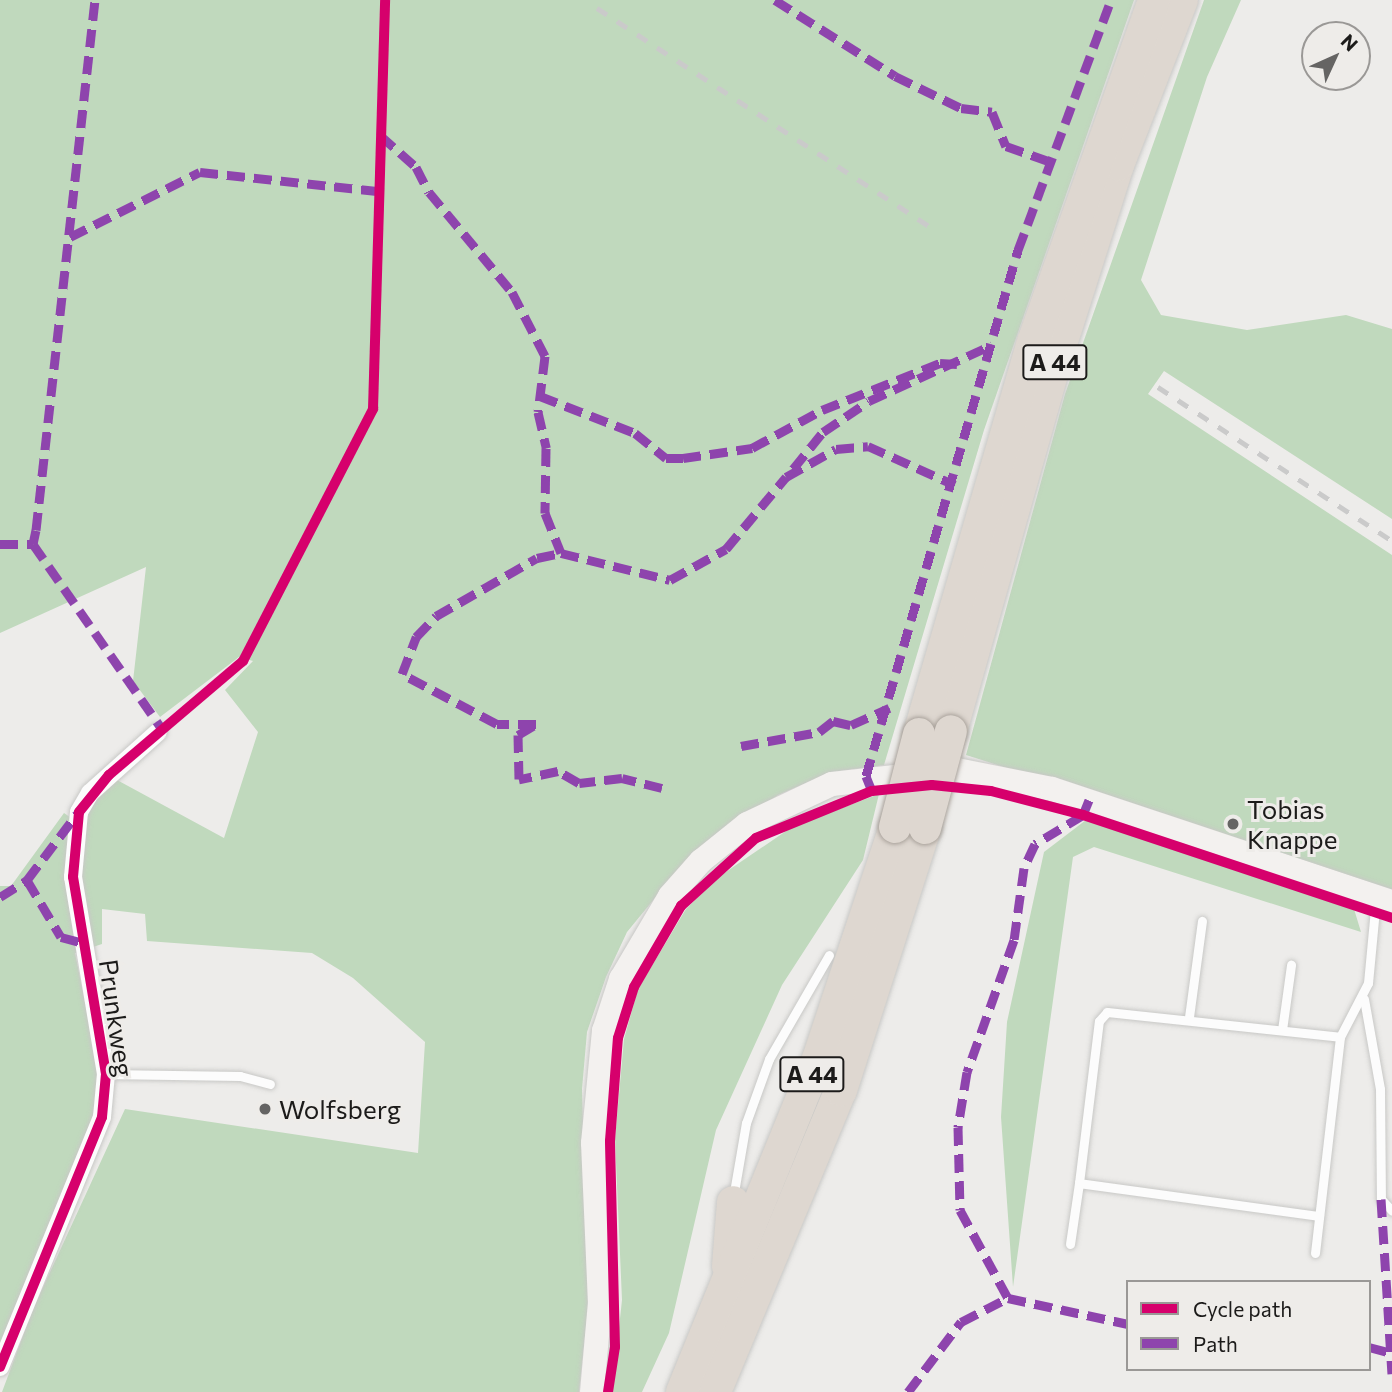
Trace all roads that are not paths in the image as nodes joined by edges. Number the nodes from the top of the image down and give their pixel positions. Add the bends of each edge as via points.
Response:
1 (1154, 0) edge
2 (1182, 0) edge
3 (158, 732) dead end
4 (902, 836) junction
5 (1384, 900) edge
6 (1202, 921) dead end
7 (830, 955) joint
8 (1291, 965) dead end
9 (1364, 999) junction
10 (1189, 1017) junction
11 (1282, 1030) junction
12 (1340, 1037) junction
13 (106, 1074) junction
14 (270, 1084) dead end
15 (1079, 1183) junction
16 (733, 1202) joint
17 (1392, 1211) edge
18 (1319, 1216) junction
19 (1070, 1244) dead end
20 (1315, 1253) dead end
21 (728, 1289) junction
22 (0, 1367) edge
23 (592, 1392) edge
24 (682, 1392) edge
25 (715, 1392) edge

1 - 4 highway, A 44, bridge via 1091,161 1025,367 919,734
2 - 4 highway, A 44, bridge via 1118,165 1058,354 951,731
3 - 13 street, Prunkweg via 90,793 73,837 73,877
4 - 7 highway
4 - 21 highway, A 44
4 - 25 highway, A 44 via 841,1090
5 - 9 lane
5 - 23 main road via 1064,792 957,770 832,784 747,824 701,860 663,906 621,979 604,1031 593,1143 600,1303
6 - 10 lane
7 - 16 lane via 769,1059 746,1123
8 - 11 lane
9 - 12 lane
9 - 17 lane via 1380,1089 1381,1199
10 - 11 lane
10 - 15 lane via 1120,1009 1099,1021
11 - 12 lane
12 - 18 lane
13 - 14 lane via 240,1076
13 - 22 street, Prunkweg via 97,1133
15 - 18 lane
15 - 19 lane
16 - 21 highway
18 - 20 lane
21 - 24 highway, A 44

